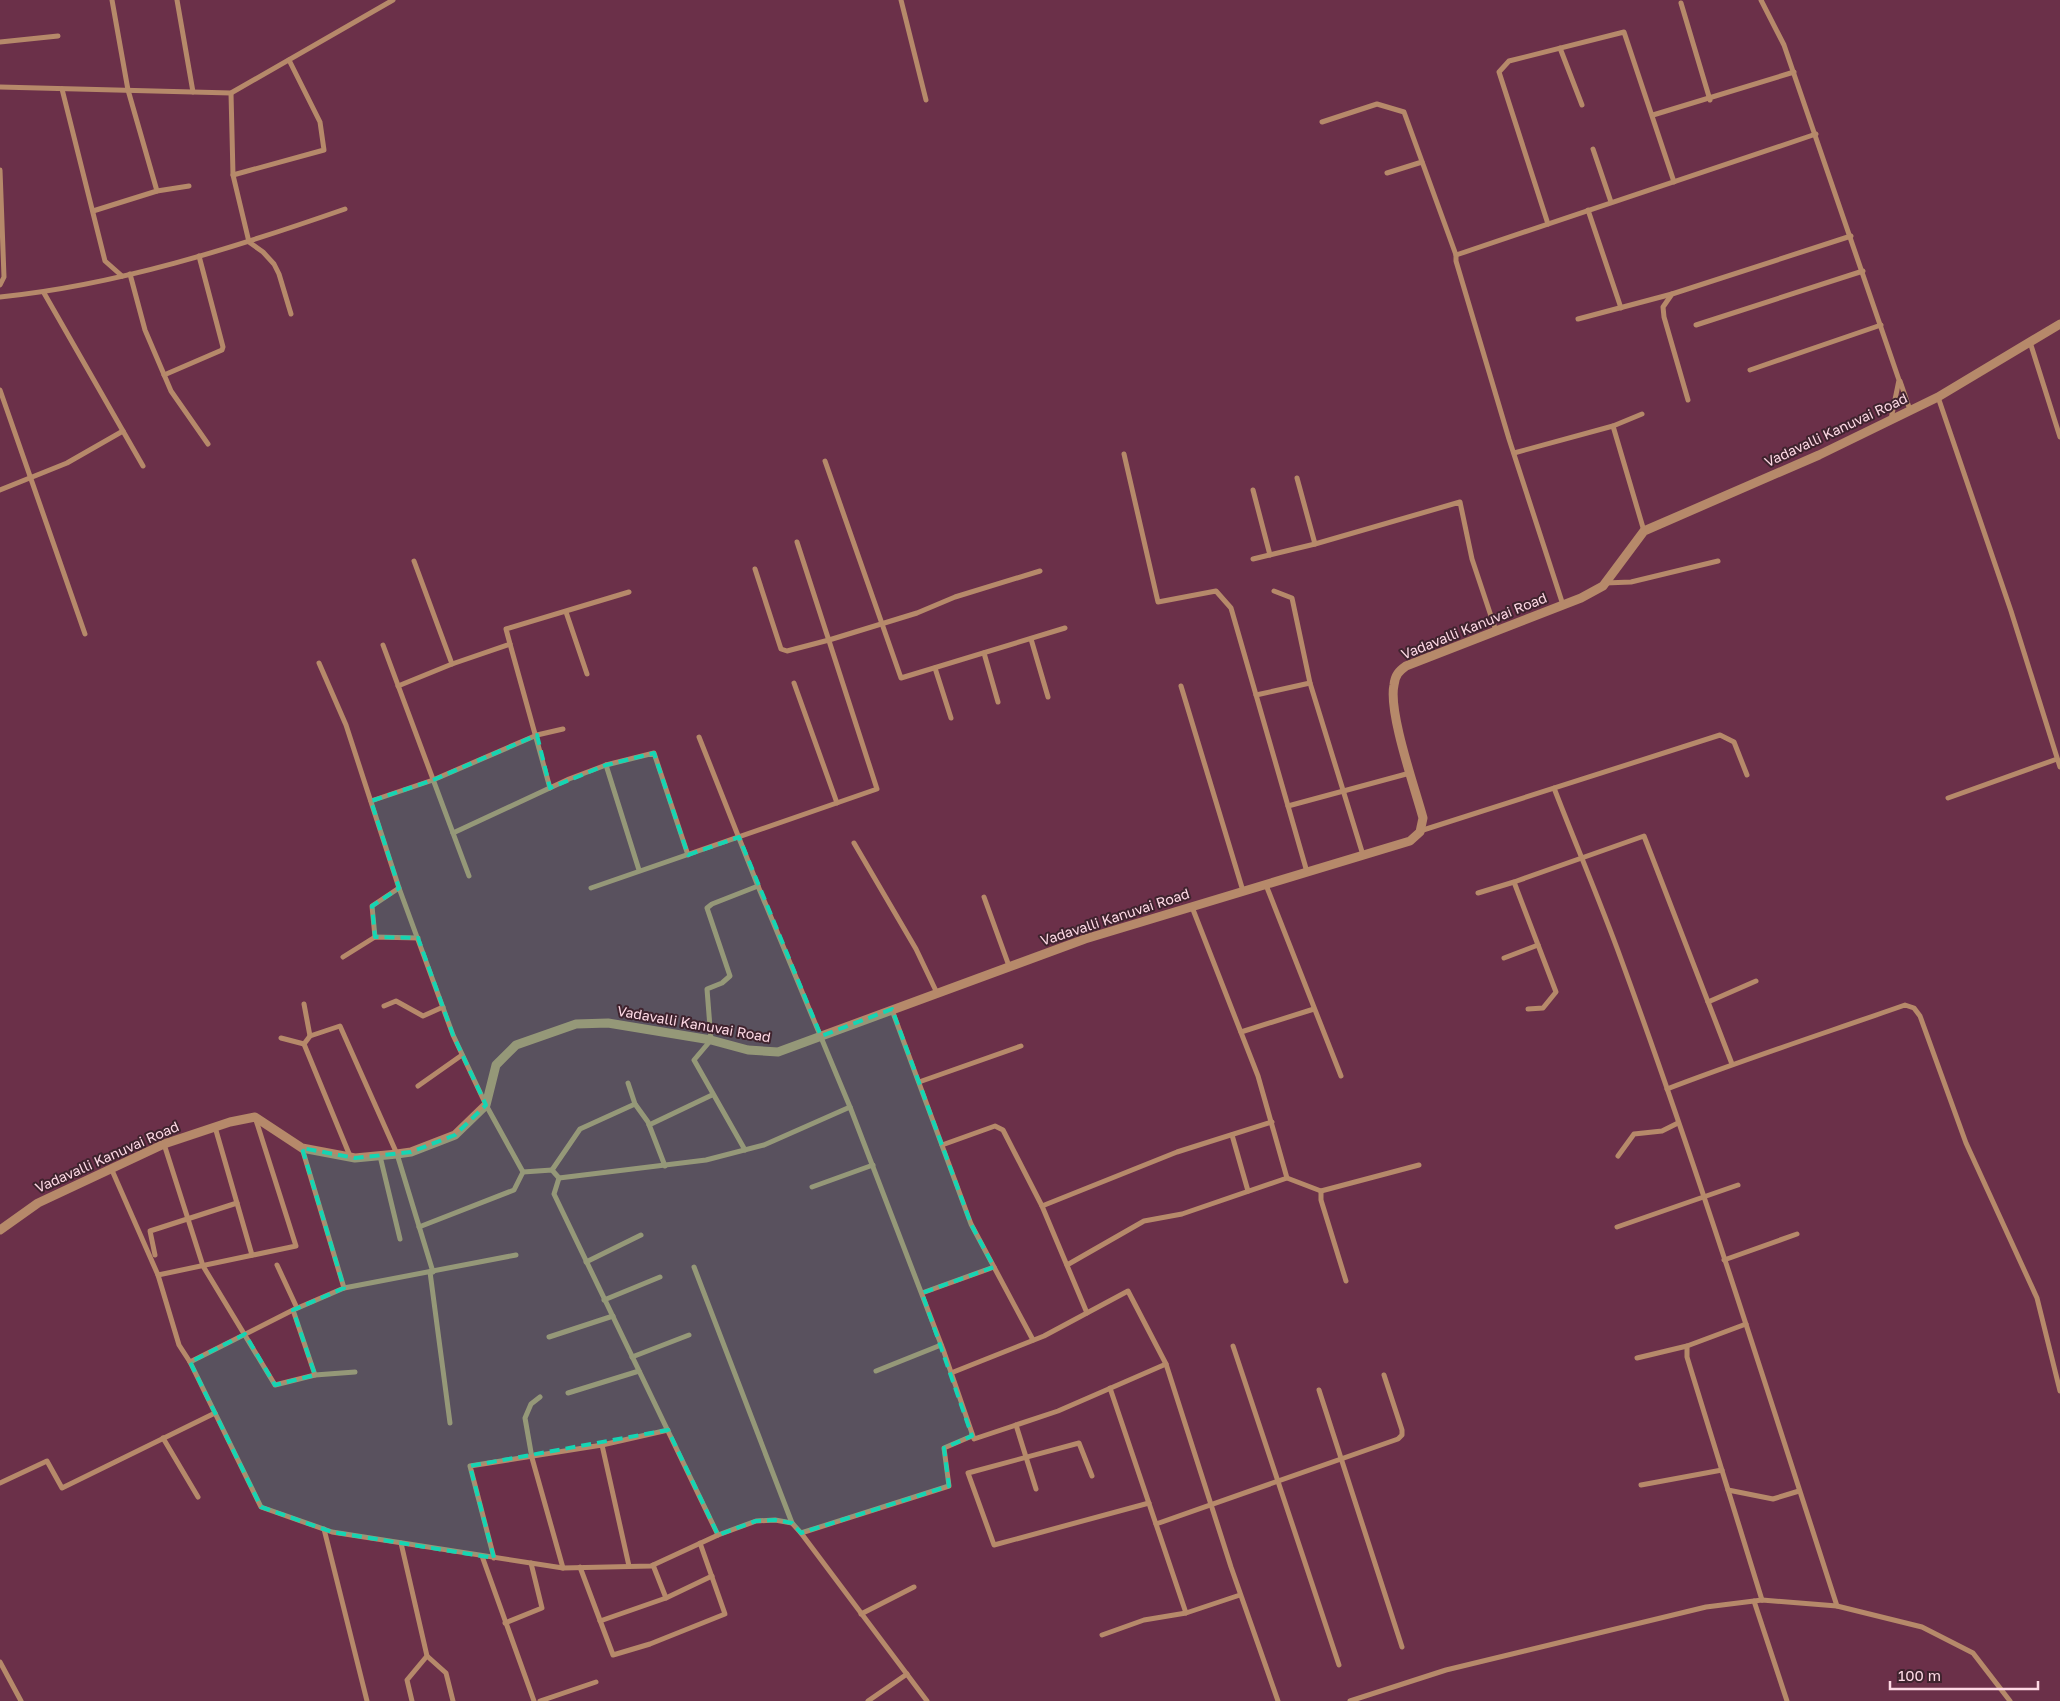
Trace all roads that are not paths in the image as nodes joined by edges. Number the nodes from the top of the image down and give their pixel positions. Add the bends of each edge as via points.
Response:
1 (112, 0) edge
2 (177, 0) edge
3 (393, 0) edge
4 (901, 0) edge
5 (1761, 0) edge
6 (1681, 3) dead end
7 (58, 36) dead end
8 (0, 42) edge
9 (1560, 48) junction
10 (289, 60) junction
11 (1794, 72) junction
12 (0, 87) edge
13 (62, 89) junction
14 (128, 90) junction
15 (193, 92) junction
16 (231, 93) junction
17 (926, 100) dead end
18 (1710, 100) junction
19 (1582, 105) dead end
20 (1653, 115) junction
21 (1322, 122) dead end
22 (1816, 134) junction
23 (1593, 149) dead end
24 (1422, 162) junction
25 (0, 170) edge
26 (1387, 173) dead end
27 (233, 175) junction
28 (1674, 182) junction
29 (189, 186) dead end
30 (156, 191) junction
31 (1611, 202) junction
32 (345, 209) dead end
33 (1588, 210) junction
34 (92, 211) junction
35 (1548, 224) junction
36 (1851, 236) junction
37 (249, 242) junction
38 (1456, 255) junction
39 (198, 256) junction
40 (1863, 270) junction
41 (130, 274) junction
42 (122, 276) junction
43 (0, 285) edge
44 (44, 293) junction
45 (1672, 294) junction
46 (0, 297) edge
47 (1621, 308) junction
48 (291, 314) dead end
49 (1578, 319) dead end
50 (2060, 324) edge
51 (1696, 325) dead end
52 (1881, 325) junction
53 (2030, 342) junction
54 (1750, 370) dead end
55 (164, 375) junction
56 (1900, 380) junction
57 (0, 390) edge
58 (1938, 397) junction
59 (1688, 400) dead end
60 (1910, 410) junction
61 (1642, 414) dead end
62 (1891, 420) junction
63 (1613, 426) junction
64 (123, 431) junction
65 (2060, 437) edge
66 (208, 444) dead end
67 (1514, 453) junction
68 (1124, 454) dead end
69 (825, 461) dead end
70 (142, 466) dead end
71 (30, 478) junction
72 (1297, 478) dead end
73 (0, 490) edge
74 (1252, 490) dead end
75 (1644, 531) junction
76 (797, 542) dead end
77 (1315, 544) junction
78 (1270, 555) junction
79 (1253, 559) dead end
80 (414, 561) dead end
81 (1718, 561) dead end
82 (755, 569) dead end
83 (1040, 571) dead end
84 (1605, 583) junction
85 (629, 592) dead end
86 (1274, 592) dead end
87 (1563, 605) junction
88 (566, 612) junction
89 (882, 624) junction
90 (1065, 628) dead end
91 (1496, 631) junction
92 (85, 634) dead end
93 (1031, 639) junction
94 (829, 640) junction
95 (510, 644) junction
96 (383, 645) dead end
97 (984, 653) junction
98 (319, 663) dead end
99 (452, 664) junction
100 (935, 668) junction
101 (587, 674) dead end
102 (794, 683) dead end
103 (1310, 683) junction
104 (398, 686) junction
105 (1181, 686) dead end
106 (1256, 695) junction
107 (1048, 697) dead end
108 (998, 702) dead end
109 (951, 718) dead end
110 (563, 729) dead end
111 (537, 735) junction
112 (699, 737) dead end
113 (2057, 760) junction
114 (606, 765) junction
115 (2060, 767) edge
116 (1411, 773) junction
117 (1747, 775) dead end
118 (433, 780) junction
119 (550, 788) junction
120 (1554, 788) junction
121 (1343, 790) junction
122 (1948, 798) dead end
123 (371, 801) junction
124 (837, 803) junction
125 (1288, 806) junction
126 (1420, 832) junction
127 (453, 833) junction
128 (739, 837) junction
129 (854, 843) dead end
130 (688, 855) junction
131 (1363, 855) junction
132 (1581, 858) junction
133 (639, 870) junction
134 (1307, 872) junction
135 (469, 876) dead end
136 (1514, 882) junction
137 (1266, 885) junction
138 (758, 886) junction
139 (400, 888) junction
140 (591, 888) dead end
141 (1243, 891) junction
142 (1478, 893) dead end
143 (984, 896) dead end
144 (1192, 907) junction
145 (375, 937) junction
146 (418, 938) junction
147 (1538, 945) junction
148 (343, 957) dead end
149 (1504, 958) dead end
150 (1009, 966) junction
151 (1756, 981) dead end
152 (937, 993) junction
153 (1708, 1002) junction
154 (304, 1004) dead end
155 (384, 1006) dead end
156 (443, 1007) junction
157 (892, 1009) junction
158 (1528, 1009) dead end
159 (1314, 1010) junction
160 (1241, 1032) junction
161 (310, 1036) junction
162 (821, 1036) junction
163 (281, 1038) dead end
164 (710, 1040) junction
165 (304, 1044) junction
166 (1021, 1046) dead end
167 (462, 1055) junction
168 (1732, 1064) junction
169 (1341, 1076) dead end
170 (919, 1082) junction
171 (628, 1083) dead end
172 (418, 1086) dead end
173 (1667, 1090) junction
174 (712, 1095) junction
175 (635, 1104) junction
176 (486, 1105) junction
177 (850, 1106) junction
178 (255, 1116) junction
179 (1272, 1122) junction
180 (1678, 1123) junction
181 (649, 1125) junction
182 (215, 1127) junction
183 (1232, 1135) junction
184 (164, 1144) junction
185 (942, 1145) junction
186 (302, 1148) junction
187 (745, 1150) junction
188 (397, 1154) junction
189 (350, 1156) junction
190 (380, 1156) junction
191 (1618, 1156) dead end
192 (873, 1164) junction
193 (1419, 1165) dead end
194 (665, 1166) junction
195 (111, 1168) junction
196 (552, 1170) junction
197 (523, 1172) junction
198 (559, 1178) junction
199 (1287, 1178) junction
200 (1738, 1185) dead end
201 (812, 1187) dead end
202 (1248, 1191) junction
203 (1320, 1191) junction
204 (1703, 1198) junction
205 (237, 1203) junction
206 (1042, 1206) junction
207 (188, 1219) junction
208 (419, 1227) junction
209 (1617, 1227) dead end
210 (0, 1230) edge
211 (641, 1234) dead end
212 (1797, 1234) dead end
213 (400, 1239) dead end
214 (155, 1255) dead end
215 (252, 1255) junction
216 (516, 1255) dead end
217 (1724, 1260) junction
218 (586, 1262) junction
219 (278, 1264) dead end
220 (1067, 1265) junction
221 (203, 1266) junction
222 (694, 1267) dead end
223 (994, 1267) junction
224 (431, 1272) junction
225 (158, 1275) junction
226 (660, 1277) dead end
227 (1346, 1281) dead end
228 (344, 1288) junction
229 (922, 1293) junction
230 (604, 1300) junction
231 (295, 1309) junction
232 (1087, 1313) junction
233 (612, 1316) junction
234 (1746, 1324) junction
235 (245, 1334) junction
236 (689, 1335) dead end
237 (550, 1337) dead end
238 (1033, 1340) junction
239 (941, 1345) junction
240 (1233, 1346) dead end
241 (1687, 1346) junction
242 (632, 1357) junction
243 (1637, 1358) dead end
244 (190, 1362) junction
245 (1166, 1364) junction
246 (639, 1371) junction
247 (876, 1371) dead end
248 (355, 1372) dead end
249 (951, 1373) junction
250 (315, 1375) junction
251 (1384, 1375) dead end
252 (1110, 1388) junction
253 (1319, 1390) dead end
254 (2060, 1391) edge
255 (568, 1393) dead end
256 (540, 1397) dead end
257 (215, 1413) junction
258 (450, 1423) dead end
259 (1016, 1425) junction
260 (668, 1430) junction
261 (972, 1436) junction
262 (163, 1438) junction
263 (602, 1445) junction
264 (1026, 1457) junction
265 (532, 1458) junction
266 (1342, 1459) junction
267 (1722, 1470) junction
268 (1092, 1476) dead end
269 (1279, 1481) junction
270 (0, 1483) edge
271 (1641, 1485) dead end
272 (1036, 1489) dead end
273 (1728, 1490) junction
274 (1800, 1491) junction
275 (198, 1497) dead end
276 (1149, 1503) junction
277 (1211, 1505) junction
278 (792, 1523) junction
279 (1156, 1524) junction
280 (324, 1529) junction
281 (800, 1533) junction
282 (718, 1535) junction
283 (401, 1543) junction
284 (700, 1543) junction
285 (482, 1556) junction
286 (494, 1558) junction
287 (531, 1563) junction
288 (654, 1565) junction
289 (629, 1566) junction
290 (580, 1567) junction
291 (563, 1568) junction
292 (712, 1576) junction
293 (914, 1587) dead end
294 (1240, 1595) junction
295 (666, 1598) junction
296 (1762, 1600) junction
297 (1754, 1601) junction
298 (1837, 1606) junction
299 (1186, 1613) junction
300 (862, 1614) junction
301 (600, 1622) junction
302 (506, 1623) junction
303 (1102, 1635) dead end
304 (1402, 1647) dead end
305 (427, 1656) junction
306 (0, 1662) edge
307 (1339, 1665) dead end
308 (907, 1674) junction
309 (596, 1682) dead end
310 (21, 1701) edge
311 (367, 1701) edge
312 (412, 1701) edge
313 (453, 1701) edge
314 (534, 1701) edge
315 (540, 1701) edge
316 (868, 1701) edge
317 (927, 1701) edge
318 (1278, 1701) edge
319 (1350, 1701) edge
320 (1787, 1701) edge
321 (2010, 1701) edge

1 - 14 street
2 - 15 street
3 - 10 street
4 - 17 street
5 - 11 street
6 - 18 street
7 - 8 street
9 - 19 street
9 - 20 street via 1624,32
9 - 35 street via 1509,61 1499,72
10 - 16 street
10 - 27 street via 320,122 324,150
11 - 18 street
11 - 22 street
12 - 13 street
13 - 14 street
13 - 34 street
14 - 15 street
14 - 30 street
15 - 16 street
16 - 27 street
18 - 20 street
20 - 28 street
21 - 24 street via 1377,104 1404,112
22 - 28 street
22 - 36 street
23 - 31 street
24 - 26 street
24 - 38 street
25 - 43 street via 4,277
27 - 37 street
28 - 31 street
29 - 30 street
30 - 34 street
31 - 33 street
32 - 37 street
33 - 35 street
33 - 47 street
34 - 42 street via 105,260
35 - 38 street
36 - 40 street
36 - 45 street
37 - 39 street
37 - 48 street via 274,264
38 - 67 street via 1458,271
39 - 41 street
39 - 55 street via 223,347
40 - 51 street
40 - 52 street
41 - 42 street
41 - 55 street via 145,330
42 - 44 street
44 - 46 street
44 - 64 street
45 - 47 street
45 - 59 street via 1663,307 1664,317
47 - 49 street
50 - 53 street, Vadavalli Kanuvai Road
52 - 54 street
52 - 56 street
53 - 58 street, Vadavalli Kanuvai Road
53 - 65 street
55 - 66 street via 171,391
56 - 60 street
56 - 62 street
57 - 71 street
58 - 60 street, Vadavalli Kanuvai Road
58 - 113 street via 2011,611
60 - 62 street, Vadavalli Kanuvai Road
61 - 63 street
62 - 75 street, Vadavalli Kanuvai Road
63 - 67 street
63 - 75 street
64 - 70 street
64 - 71 street via 67,463
67 - 87 street
68 - 106 street via 1158,602 1216,591 1231,608
69 - 89 street
71 - 73 street
71 - 92 street
72 - 77 street
74 - 78 street
75 - 84 street, Vadavalli Kanuvai Road
76 - 94 street
77 - 78 street
77 - 91 street via 1460,502 1472,559
78 - 79 street
80 - 99 street
81 - 84 street via 1631,582
82 - 94 street via 781,649 788,651
83 - 89 street
84 - 87 street, Vadavalli Kanuvai Road
85 - 88 street
86 - 103 street via 1292,598
87 - 91 street, Vadavalli Kanuvai Road
88 - 95 street via 506,630
88 - 101 street
89 - 94 street
89 - 100 street via 901,678
90 - 93 street
91 - 116 street, Vadavalli Kanuvai Road via 1406,666 1397,673 1393,686 1395,713
93 - 97 street
93 - 107 street
94 - 124 street via 877,789
95 - 99 street
95 - 111 street
96 - 104 street
97 - 100 street
97 - 108 street
98 - 123 street via 346,725
99 - 104 street
100 - 109 street
102 - 124 street
103 - 106 street
103 - 121 street
104 - 118 street
105 - 141 street
106 - 125 street
110 - 111 street
111 - 118 street
111 - 119 street
112 - 128 street
113 - 115 street
113 - 122 street
114 - 119 street
114 - 130 street via 654,753
114 - 133 street
116 - 121 street
116 - 126 street, Vadavalli Kanuvai Road via 1423,818
117 - 120 street via 1734,742 1720,735
118 - 123 street
118 - 127 street
119 - 127 street
120 - 126 street
120 - 132 street
121 - 125 street
121 - 131 street
123 - 139 street
124 - 128 street
125 - 134 street
126 - 131 street, Vadavalli Kanuvai Road via 1410,841
127 - 135 street
128 - 130 street
128 - 138 street
129 - 152 street via 916,949
130 - 133 street
131 - 134 street, Vadavalli Kanuvai Road
132 - 136 street
132 - 153 street via 1644,836
132 - 173 street
133 - 140 street
134 - 137 street, Vadavalli Kanuvai Road
136 - 142 street
136 - 147 street
137 - 141 street, Vadavalli Kanuvai Road
137 - 159 street
138 - 162 street
138 - 164 street via 707,908 730,976 707,989
139 - 145 street via 372,906
139 - 146 street
141 - 144 street, Vadavalli Kanuvai Road
143 - 150 street
144 - 150 street, Vadavalli Kanuvai Road
144 - 160 street
145 - 146 street
145 - 148 street
146 - 156 street
147 - 149 street
147 - 158 street via 1556,992 1543,1008
150 - 152 street, Vadavalli Kanuvai Road
151 - 153 street
152 - 157 street, Vadavalli Kanuvai Road
153 - 168 street
154 - 161 street
155 - 156 street via 396,1002 422,1016
156 - 167 street
157 - 162 street, Vadavalli Kanuvai Road
157 - 170 street
159 - 160 street
159 - 169 street
160 - 179 street
161 - 165 street
161 - 188 street via 340,1026
162 - 164 street, Vadavalli Kanuvai Road via 778,1052 748,1050
162 - 177 street
163 - 165 street
164 - 174 street via 694,1060
164 - 176 street, Vadavalli Kanuvai Road via 608,1023 576,1024 516,1045 496,1065
165 - 189 street
166 - 170 street
167 - 172 street
167 - 176 street
168 - 173 street
168 - 254 street via 1905,1005 1914,1008 1920,1016 1966,1143 2037,1298
170 - 185 street
171 - 175 street
173 - 180 street
174 - 181 street
174 - 187 street
175 - 181 street
175 - 196 street via 580,1129
176 - 188 street via 455,1135
176 - 197 street
177 - 187 street via 764,1145
177 - 192 street
178 - 182 street, Vadavalli Kanuvai Road
178 - 186 street
178 - 215 street via 296,1246
179 - 183 street
179 - 199 street
180 - 191 street via 1662,1131 1634,1134
180 - 204 street
181 - 194 street
182 - 184 street, Vadavalli Kanuvai Road
182 - 205 street
183 - 202 street
183 - 206 street via 1177,1152
184 - 195 street, Vadavalli Kanuvai Road
184 - 207 street
185 - 206 street via 995,1126 1003,1130
185 - 223 street via 971,1224
186 - 189 street
186 - 228 street
187 - 194 street
188 - 190 street
188 - 208 street
189 - 190 street
190 - 213 street
192 - 201 street
192 - 229 street
193 - 203 street
194 - 198 street
195 - 210 street, Vadavalli Kanuvai Road via 38,1203
195 - 225 street
196 - 197 street
196 - 198 street
197 - 208 street via 514,1190
198 - 218 street via 554,1194
199 - 202 street
199 - 203 street
200 - 204 street
202 - 220 street via 1182,1214 1144,1221
203 - 227 street
204 - 209 street
204 - 217 street
205 - 207 street
205 - 215 street
206 - 220 street
207 - 214 street via 150,1231
207 - 221 street
208 - 224 street
211 - 218 street
212 - 217 street
215 - 221 street
216 - 224 street
217 - 234 street
218 - 230 street
219 - 231 street
220 - 232 street
221 - 225 street
221 - 235 street
222 - 278 street
223 - 229 street
223 - 238 street
224 - 228 street
224 - 258 street
225 - 244 street via 179,1345
226 - 230 street
228 - 231 street
229 - 239 street
230 - 233 street
231 - 235 street
231 - 250 street
232 - 238 street
232 - 245 street via 1128,1292
233 - 237 street
233 - 242 street
234 - 241 street
234 - 274 street
235 - 244 street
235 - 250 street via 275,1385
236 - 242 street
238 - 249 street
239 - 247 street
239 - 249 street
240 - 269 street
241 - 243 street
241 - 267 street via 1687,1357
242 - 246 street
244 - 257 street
245 - 252 street
245 - 277 street
246 - 255 street
246 - 260 street
248 - 250 street
249 - 261 street
251 - 266 street via 1402,1435
252 - 259 street
252 - 276 street
253 - 266 street
256 - 265 street via 531,1404 525,1418
257 - 262 street
257 - 280 street via 261,1507
259 - 261 street via 974,1440
259 - 264 street
260 - 263 street
260 - 282 street
261 - 281 street via 944,1448 949,1486
262 - 270 street via 62,1488 47,1461
262 - 275 street
263 - 265 street
263 - 289 street
264 - 268 street via 1080,1443
264 - 272 street
264 - 276 street via 968,1473 994,1545
265 - 286 street via 470,1466
265 - 291 street
266 - 269 street
266 - 304 street
267 - 271 street
267 - 273 street
269 - 277 street
269 - 307 street
273 - 274 street via 1773,1499
273 - 296 street
274 - 298 street
276 - 279 street
277 - 279 street
277 - 294 street
278 - 281 street
278 - 282 street via 756,1521
279 - 299 street
280 - 283 street
280 - 311 street
281 - 300 street
282 - 284 street
283 - 285 street
283 - 305 street
284 - 288 street
284 - 292 street
285 - 286 street
285 - 302 street
286 - 287 street
287 - 291 street
287 - 302 street via 542,1608
288 - 289 street
288 - 295 street
289 - 290 street
290 - 291 street
290 - 301 street
292 - 295 street
292 - 301 street via 725,1614 613,1655
293 - 300 street
294 - 299 street
294 - 318 street
295 - 301 street
296 - 297 street
296 - 298 street
297 - 319 street via 1706,1607 1446,1670
297 - 320 street
298 - 321 street via 1922,1627 1973,1653
299 - 303 street via 1144,1620
300 - 308 street
302 - 314 street
305 - 312 street via 407,1680
305 - 313 street via 446,1673
306 - 310 street
308 - 316 street
308 - 317 street
309 - 315 street

